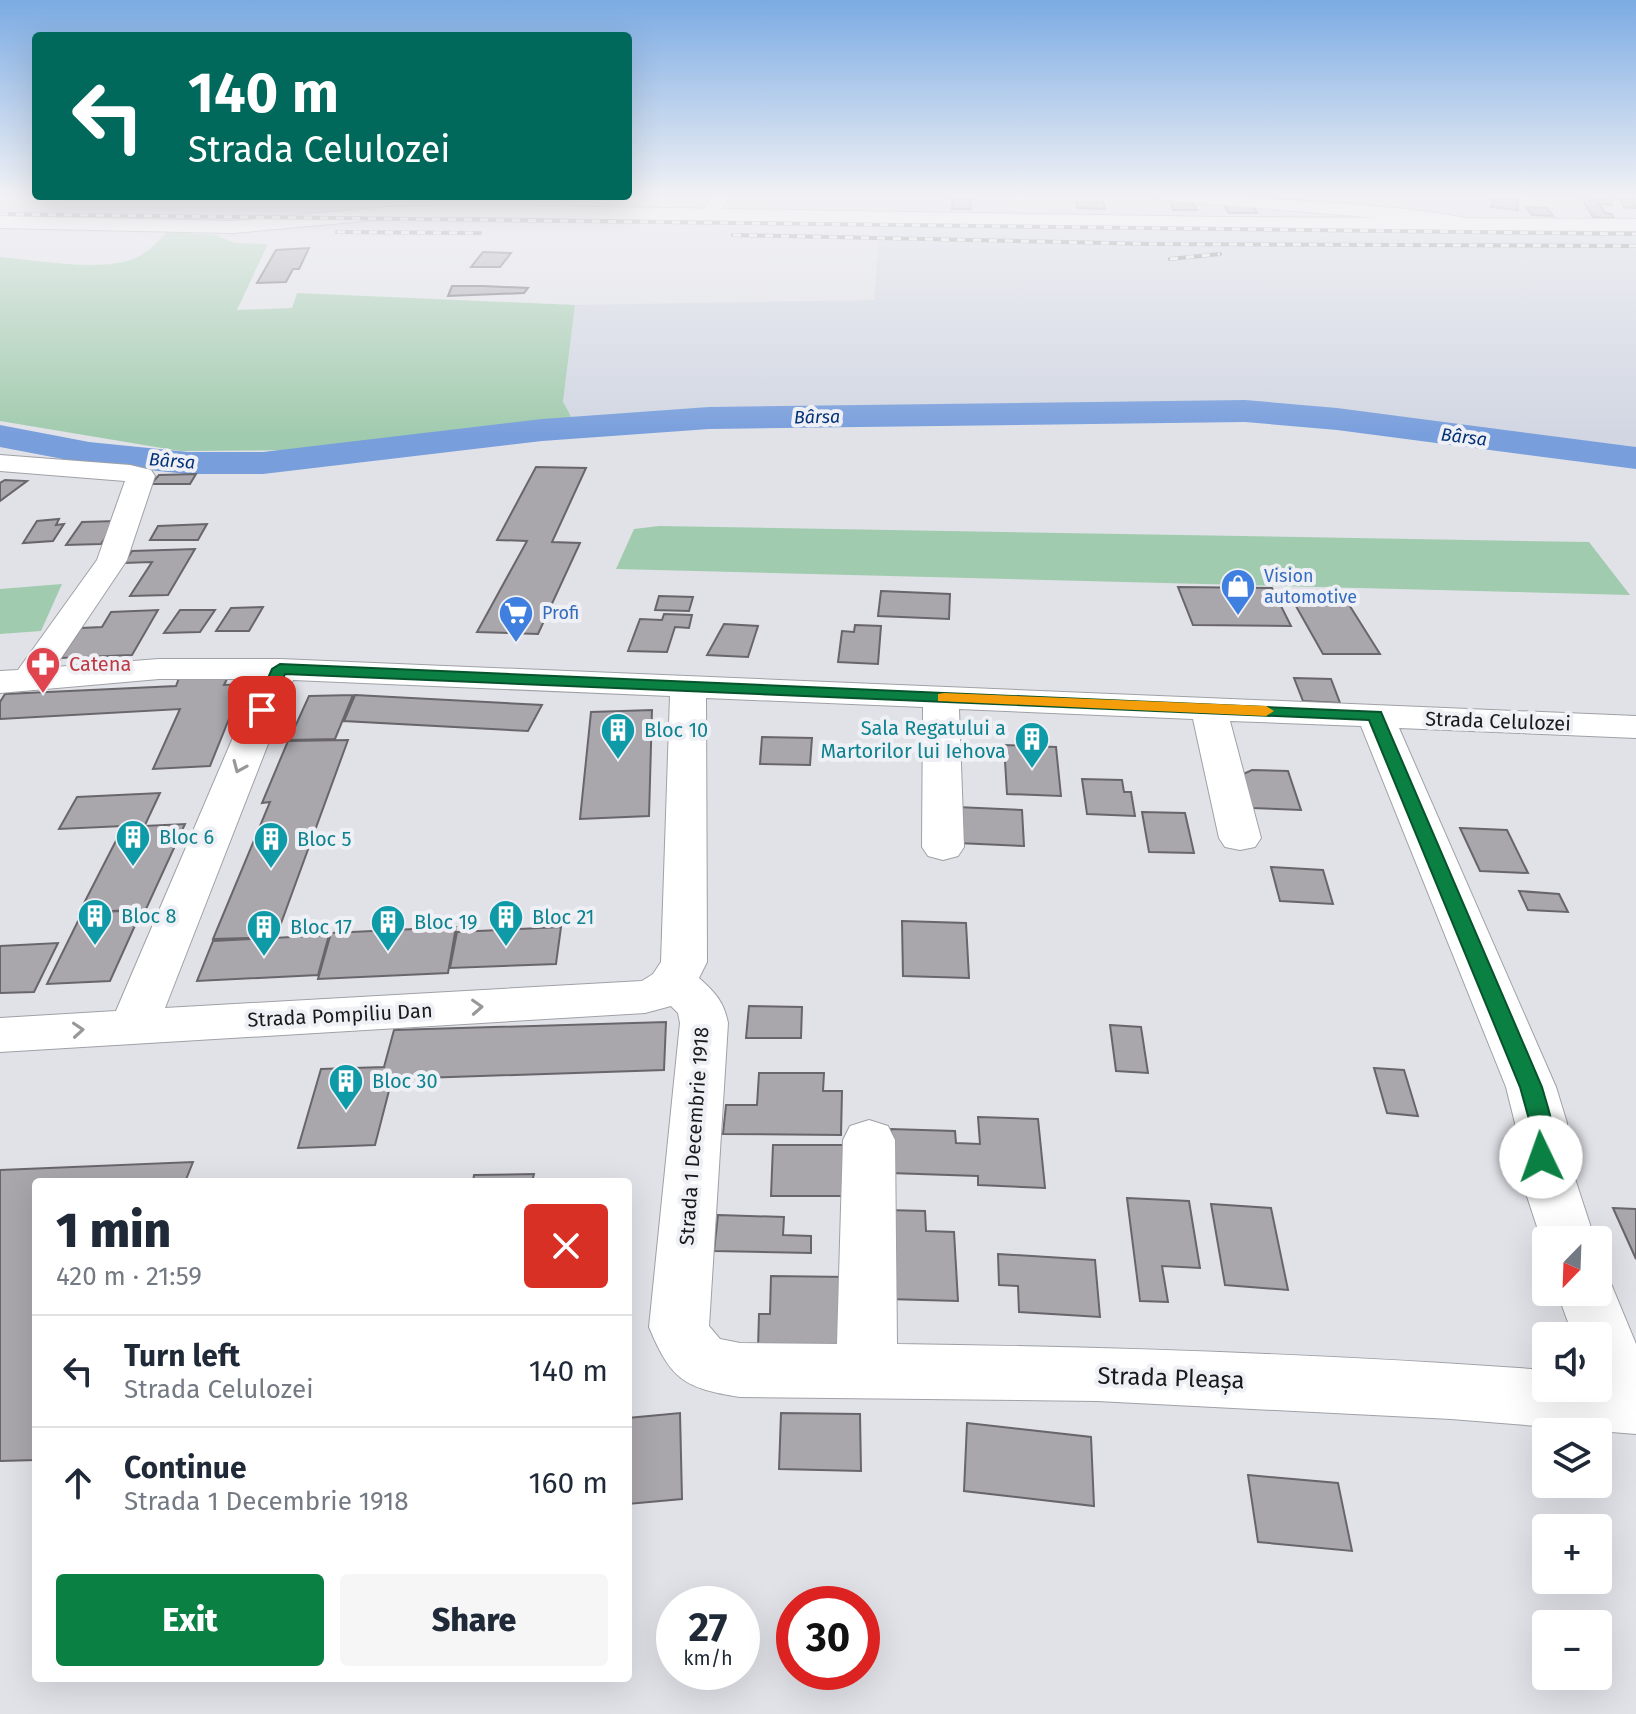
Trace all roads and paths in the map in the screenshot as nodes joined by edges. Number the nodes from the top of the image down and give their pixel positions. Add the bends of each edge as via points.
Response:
1 (0, 463) edge
2 (280, 669) junction
3 (14, 680) edge
4 (688, 687) junction
5 (941, 697) junction
6 (1209, 709) junction
7 (1375, 716) junction
8 (1636, 727) edge
9 (1240, 838) dead end
10 (943, 847) dead end
11 (676, 983) junction
12 (134, 1026) junction
13 (0, 1035) edge
14 (869, 1140) dead end
15 (1563, 1226) edge
16 (1592, 1306) edge
17 (706, 1364) joint
18 (867, 1372) junction
19 (1633, 1405) edge

1 - 3 street via 130,473 141,476 142,482 112,560
2 - 3 street via 159,669
2 - 4 street
2 -> 12 street
4 - 5 street, Strada Celulozei
4 - 11 street via 684,962
5 - 6 street, Strada Celulozei
5 - 10 street
6 - 7 street, Strada Celulozei
6 - 9 street
7 - 8 street, Strada Celulozei
7 - 15 street via 1531,1087 1541,1123 1541,1157
12 -> 11 street, Strada Pompiliu Dan via 645,997
11 - 17 street, Strada 1 Decembrie 1918 via 701,1007 704,1023 679,1327 688,1351
13 -> 12 street, Strada Pompiliu Dan
14 - 18 street
16 - 19 street
17 - 18 street, Strada Pleașa via 740,1370
18 - 19 street, Strada Pleașa via 1097,1374

